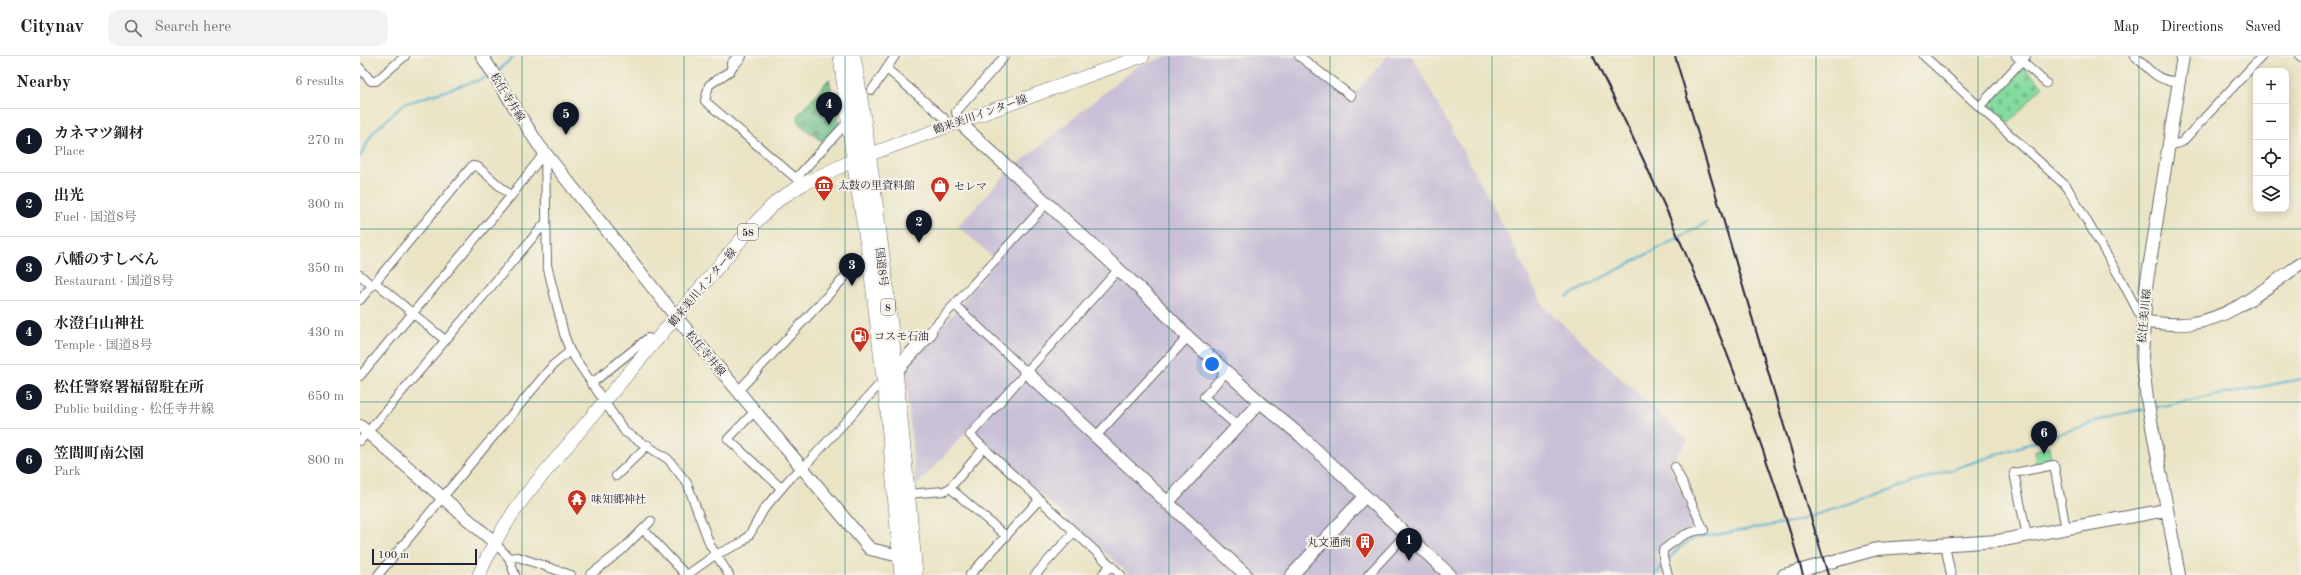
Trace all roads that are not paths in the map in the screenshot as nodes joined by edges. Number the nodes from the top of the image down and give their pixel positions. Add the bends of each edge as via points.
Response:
1 (405, 56) edge
2 (482, 56) edge
3 (841, 56) edge
4 (853, 56) edge
5 (895, 56) edge
6 (1143, 56) edge
7 (1299, 56) edge
8 (1924, 56) edge
9 (2135, 56) edge
10 (2183, 56) edge
11 (2262, 56) edge
12 (1003, 57) edge
13 (2021, 58) edge
14 (737, 60) edge
15 (360, 68) edge
16 (887, 69) junction
17 (2179, 82) junction
18 (2046, 83) dead end
19 (872, 90) dead end
20 (1351, 96) dead end
21 (1980, 106) junction
22 (953, 124) junction
23 (844, 126) dead end
24 (2170, 146) junction
25 (545, 152) junction
26 (870, 153) junction
27 (854, 160) junction
28 (798, 184) junction
29 (512, 196) junction
30 (1047, 203) junction
31 (546, 222) junction
32 (870, 258) junction
33 (2301, 264) edge
34 (1118, 270) junction
35 (360, 275) edge
36 (374, 284) junction
37 (360, 300) edge
38 (955, 305) junction
39 (413, 313) junction
40 (677, 318) junction
41 (2144, 322) junction
42 (933, 328) junction
43 (1188, 337) junction
44 (445, 340) junction
45 (658, 341) junction
46 (570, 351) junction
47 (899, 367) junction
48 (1026, 371) junction
49 (1227, 371) junction
50 (360, 376) edge
51 (591, 384) junction
52 (878, 386) dead end
53 (738, 391) junction
54 (1260, 402) junction
55 (604, 404) junction
56 (754, 411) junction
57 (1237, 426) junction
58 (362, 433) edge
59 (1096, 436) junction
60 (648, 445) junction
61 (984, 448) junction
62 (1675, 467) dead end
63 (803, 468) junction
64 (616, 476) dead end
65 (782, 488) junction
66 (950, 488) junction
67 (907, 494) junction
68 (1364, 496) junction
69 (443, 498) junction
70 (1039, 500) junction
71 (1167, 504) junction
72 (2166, 510) junction
73 (651, 521) dead end
74 (643, 529) junction
75 (2066, 529) junction
76 (1074, 532) junction
77 (1405, 535) junction
78 (1006, 536) junction
79 (2027, 536) junction
80 (494, 542) junction
81 (1945, 545) junction
82 (715, 555) junction
83 (508, 558) junction
84 (907, 558) junction
85 (1111, 565) junction
86 (1668, 571) edge
87 (378, 575) edge
88 (479, 575) edge
89 (515, 575) edge
90 (571, 575) edge
91 (590, 575) edge
92 (687, 575) edge
93 (729, 575) edge
94 (902, 575) edge
95 (915, 575) edge
96 (970, 575) edge
97 (1035, 575) edge
98 (1102, 575) edge
99 (1121, 575) edge
100 (1246, 575) edge
101 (1292, 575) edge
102 (1368, 575) edge
103 (1450, 575) edge
104 (1784, 575) edge
105 (1951, 575) edge
106 (2179, 575) edge

1 - 15 street via 376,81 371,81
2 - 25 street, 松任寺井線
3 - 27 highway, 国道8号 / 8
4 - 26 highway, 国道8号 / 8
5 - 16 street
6 - 22 main road, 鶴来美川インター線 / 58
7 - 20 street
8 - 21 street
9 - 17 street via 2157,77 2166,82
10 - 17 street, 松任美川線
11 - 24 street via 2182,142
12 - 22 street via 956,112
13 - 18 street
13 - 21 street
14 - 28 street via 730,71 709,85 705,101
16 - 19 street
16 - 22 street
17 - 24 street, 松任美川線
21 - 41 street via 2067,187
22 - 26 main road, 鶴来美川インター線 / 58
22 - 30 street
23 - 28 street via 799,175
24 - 41 street, 松任美川線 via 2146,288
25 - 29 street
25 - 31 street
25 - 40 street, 松任寺井線
26 - 27 main road, 鶴来美川インター線 / 58
26 - 47 highway, 国道8号 / 8
27 - 28 main road, 鶴来美川インター線 / 58
27 - 32 highway, 国道8号 / 8
28 - 40 main road, 鶴来美川インター線 / 58 via 755,223
29 - 36 street via 478,166 472,166
29 - 39 street
30 - 34 street
30 - 38 street
31 - 44 street
31 - 46 street via 547,265
32 - 53 street via 860,261
32 - 84 highway, 国道8号 / 8
33 - 41 street via 2241,305 2205,321 2191,324
34 - 43 street
34 - 48 street
35 - 36 street
36 - 37 street
36 - 39 street
38 - 42 street
38 - 48 street
39 - 44 street
39 - 50 street
40 - 45 main road, 鶴来美川インター線 / 58
40 - 53 street, 松任寺井線
41 - 72 street, 松任美川線 via 2142,358
42 - 47 street
42 - 47 street via 931,336
43 - 49 street
43 - 59 street
44 - 58 street
45 - 51 street via 648,338
45 - 55 main road, 鶴来美川インター線 / 58
46 - 51 street
46 - 69 street via 553,365
47 - 67 highway, 国道8号 / 8
48 - 59 street
48 - 61 street via 970,434
49 - 54 street
49 - 57 street via 1204,397
51 - 55 street
52 - 63 street
53 - 56 street, 松任寺井線
54 - 57 street
54 - 68 street via 1301,436
55 - 60 street via 625,432
55 - 80 main road, 鶴来美川インター線 / 58 via 511,514
56 - 63 street, 松任寺井線
56 - 65 street via 728,439
57 - 71 street
58 - 69 street
59 - 71 street
60 - 64 street
60 - 82 street via 668,459 687,483
61 - 66 street
61 - 70 street
62 - 86 street via 1704,530 1692,530 1663,550
63 - 65 street
63 - 84 street, 松任寺井線 via 870,549
65 - 82 street via 764,509 750,534 740,543
66 - 67 street via 944,491
66 - 78 street
67 - 84 highway, 国道8号 / 8
68 - 77 street
68 - 101 street
69 - 80 street
69 - 87 street
70 - 76 street
70 - 78 street
71 - 100 street
72 - 75 street
72 - 106 street, 松任美川線
73 - 74 street
74 - 91 street via 622,550
74 - 92 street
75 - 79 street
75 - 79 street via 2054,465 2014,473
76 - 85 street
76 - 97 street
77 - 102 street
77 - 103 street
78 - 96 street
79 - 81 street
80 - 83 street
80 - 88 main road, 鶴来美川インター線 / 58
81 - 104 street via 1878,549
81 - 105 street
82 - 92 street
82 - 93 street
83 - 89 street
83 - 90 street via 518,557
84 - 94 highway, 国道8号 / 8
84 - 95 highway, 国道8号 / 8
85 - 98 street
85 - 99 street

